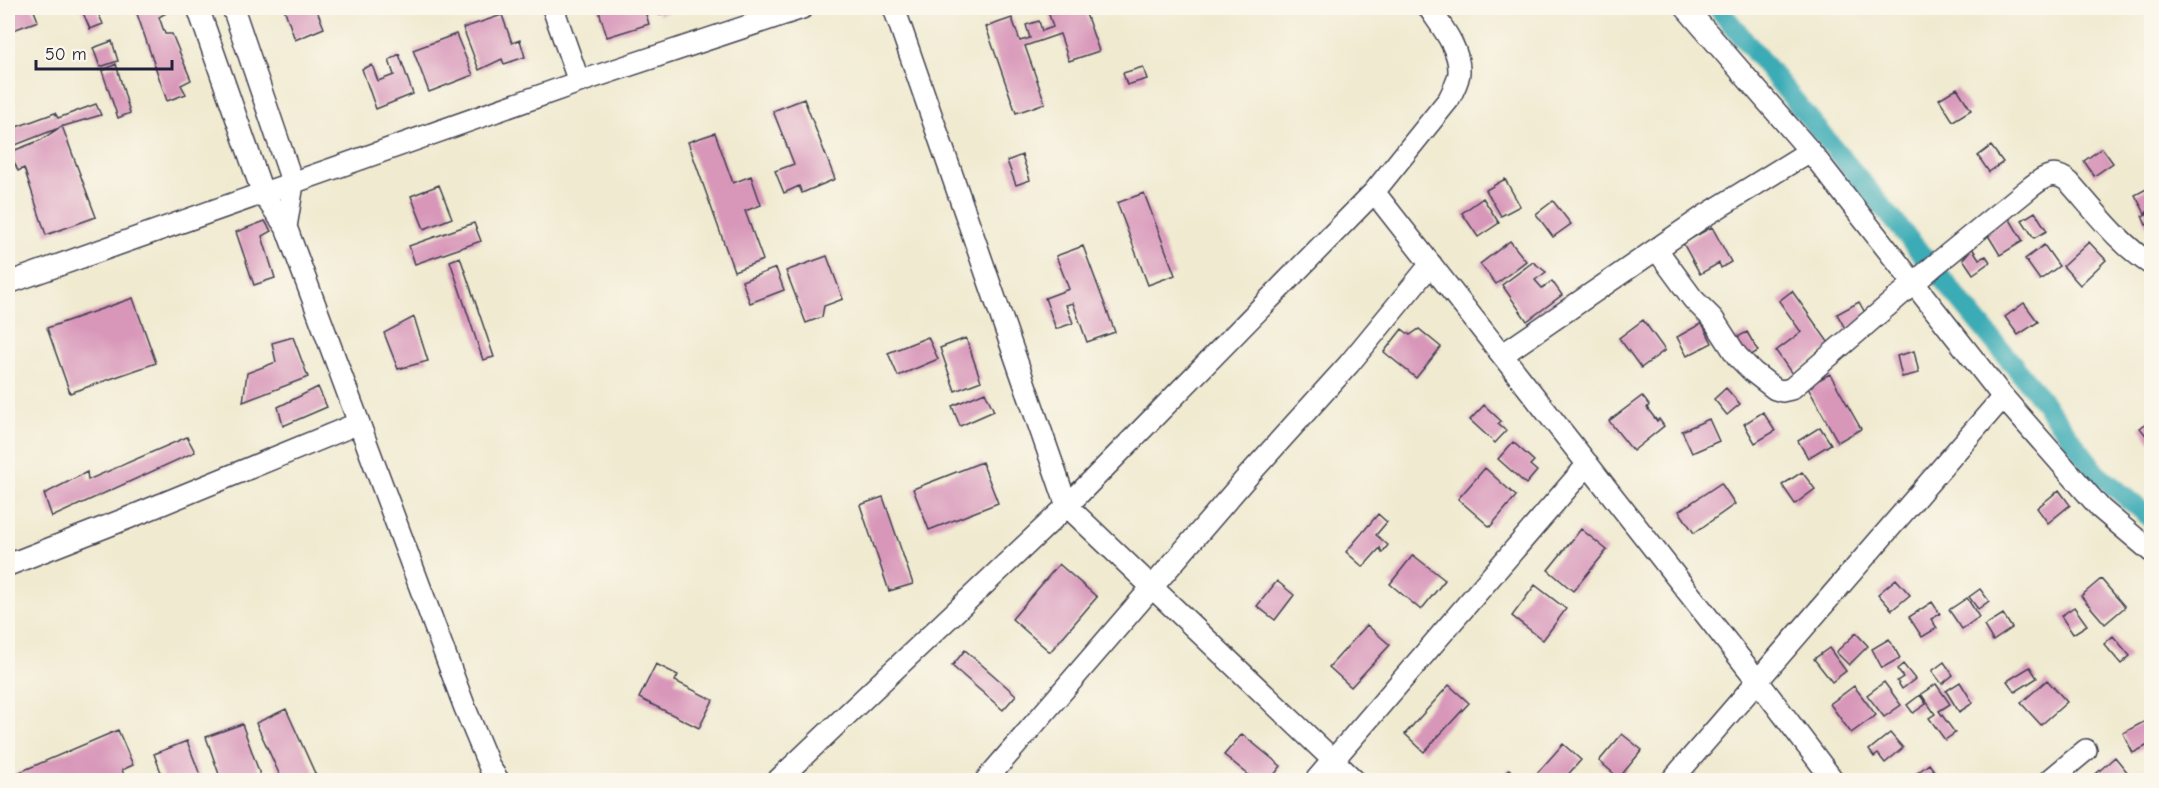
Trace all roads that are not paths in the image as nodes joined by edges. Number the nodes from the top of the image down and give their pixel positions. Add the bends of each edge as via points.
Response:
1 (198, 8) edge
2 (233, 8) edge
3 (553, 8) edge
4 (802, 8) edge
5 (894, 8) edge
6 (1429, 8) edge
7 (1686, 8) edge
8 (579, 82) junction
9 (1810, 151) junction
10 (293, 184) junction
11 (1374, 192) junction
12 (263, 194) junction
13 (286, 227) junction
14 (1657, 250) junction
15 (1431, 264) junction
16 (2151, 265) edge
17 (8, 283) edge
18 (1914, 284) junction
19 (1502, 355) junction
20 (2003, 397) junction
21 (359, 423) junction
22 (1588, 464) junction
23 (1067, 506) junction
24 (2151, 552) edge
25 (8, 565) edge
26 (1152, 587) junction
27 (1757, 680) junction
28 (2085, 750) dead end
29 (1332, 762) junction
30 (498, 780) edge
31 (778, 780) edge
32 (986, 780) edge
33 (1316, 780) edge
34 (1354, 780) edge
35 (1672, 780) edge
36 (1833, 780) edge
37 (2050, 780) edge

1 - 12 street
2 - 10 street
3 - 8 street
4 - 8 street
5 - 23 street
6 - 11 street via 1455,51 1457,81 1449,99
7 - 9 street
8 - 10 street
9 - 14 street
9 - 18 street
10 - 12 street
10 - 13 street
11 - 15 street
11 - 23 street
12 - 13 street
12 - 17 street
13 - 21 street
14 - 18 street via 1713,319 1737,356 1782,392 1791,389
14 - 19 street
15 - 19 street
15 - 26 street via 1349,364
16 - 18 street via 2135,254 2069,182 2057,174 2041,179
18 - 20 street
19 - 22 street
20 - 24 street via 2101,509
20 - 27 street
21 - 25 street
21 - 30 street via 465,708
22 - 27 street
22 - 29 street
23 - 26 street
23 - 31 street
26 - 29 street
26 - 32 street
27 - 35 street
27 - 36 street
28 - 37 street
29 - 33 street
29 - 34 street

